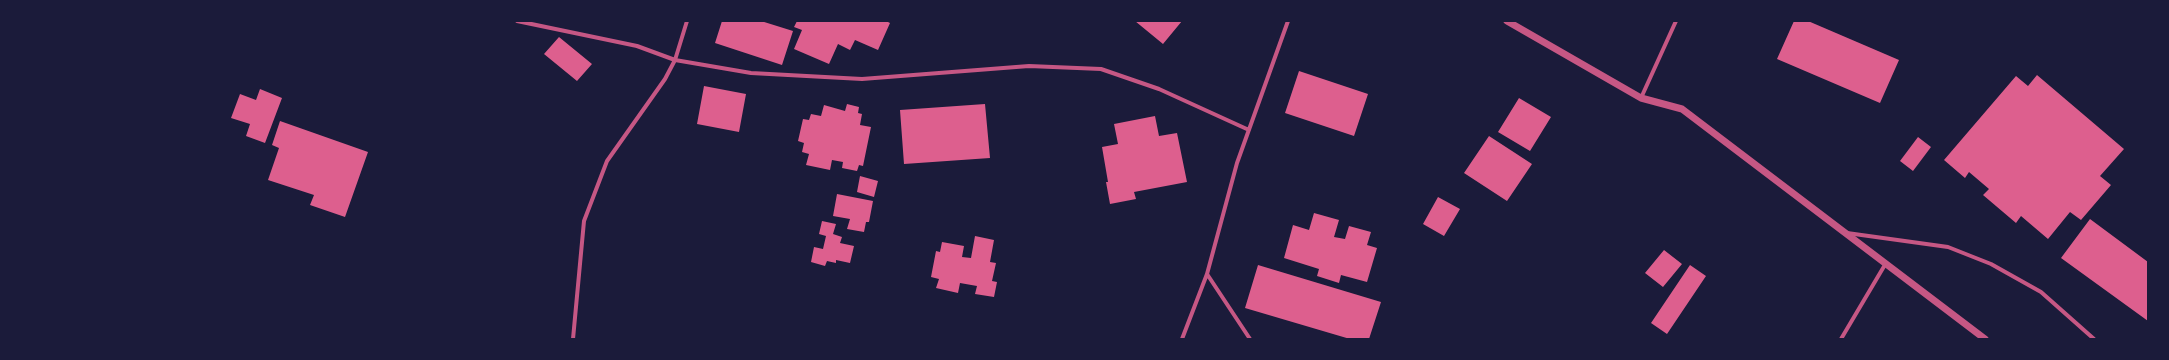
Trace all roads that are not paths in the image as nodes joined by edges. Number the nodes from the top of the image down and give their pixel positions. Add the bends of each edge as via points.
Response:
1 (517, 21) edge
2 (687, 21) edge
3 (1288, 21) edge
4 (1507, 21) edge
5 (1676, 21) edge
6 (675, 60) junction
7 (1642, 98) junction
8 (1249, 130) junction
9 (1845, 233) junction
10 (1886, 263) junction
11 (1207, 274) junction
12 (573, 339) edge
13 (1182, 339) edge
14 (1250, 339) edge
15 (1841, 339) edge
16 (1985, 339) edge
17 (2094, 339) edge

1 - 6 street via 637,46
2 - 6 street
3 - 8 street
4 - 7 street
5 - 7 street
6 - 8 street via 751,73 862,79 1029,66 1101,69 1159,89
6 - 12 street via 607,161 584,221
7 - 9 street via 1682,109
8 - 11 street via 1237,163
9 - 10 street
9 - 17 street via 1948,246 1991,264 2042,292
10 - 15 street
10 - 16 street
11 - 13 street
11 - 14 street

